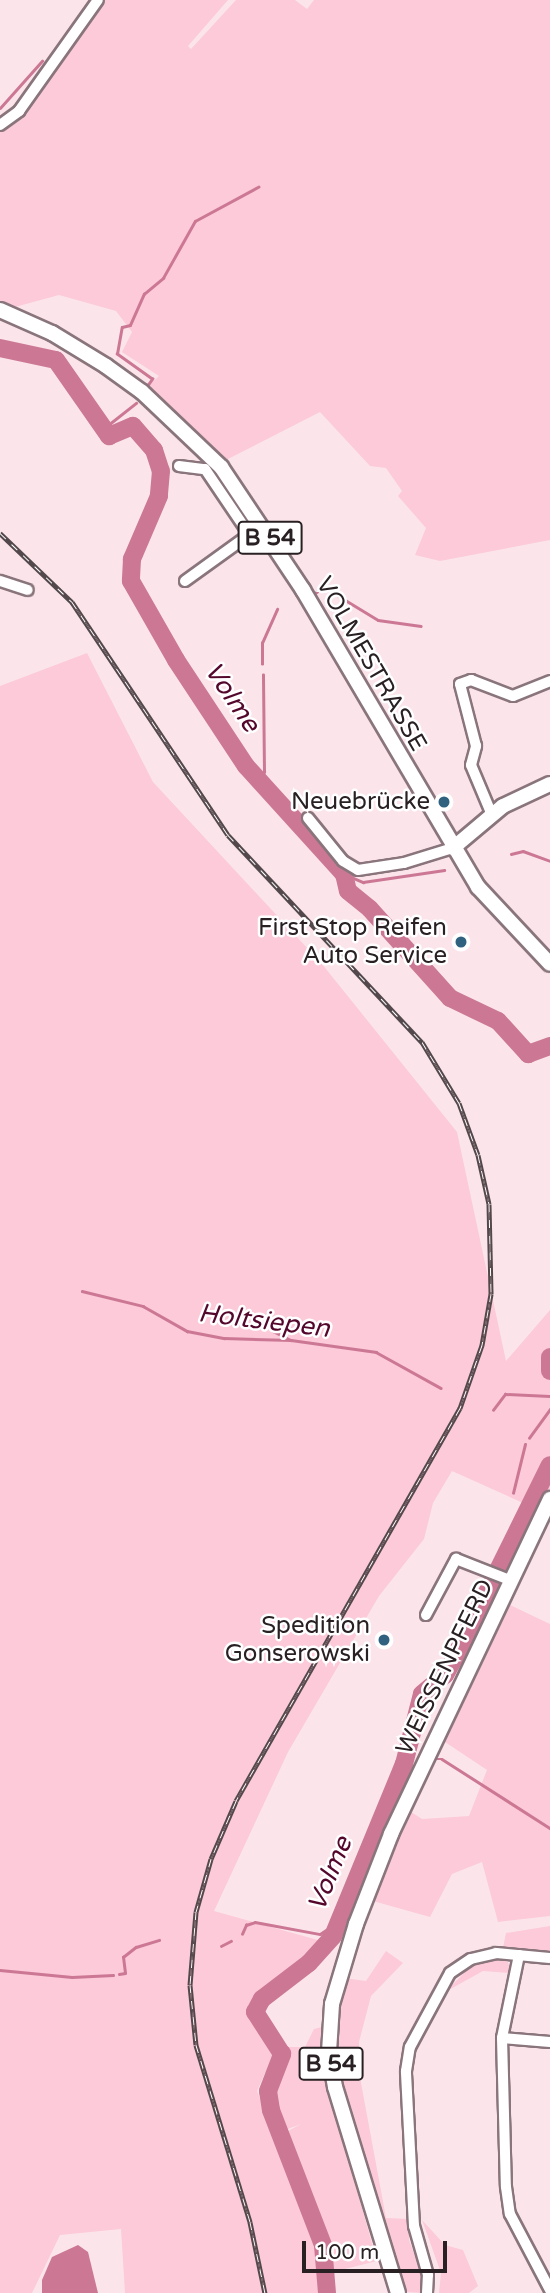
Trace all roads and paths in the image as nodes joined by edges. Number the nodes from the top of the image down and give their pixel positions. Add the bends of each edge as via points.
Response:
1 (98, 0) edge
2 (0, 125) edge
3 (0, 310) edge
4 (179, 466) dead end
5 (256, 530) junction
6 (0, 581) edge
7 (185, 581) dead end
8 (28, 590) dead end
9 (550, 681) edge
10 (550, 784) edge
11 (492, 815) junction
12 (308, 818) dead end
13 (453, 848) junction
14 (550, 964) edge
15 (550, 1499) edge
16 (507, 1580) junction
17 (426, 1615) dead end
18 (519, 1955) junction
19 (550, 1958) edge
20 (502, 2038) junction
21 (550, 2042) edge
22 (550, 2290) edge
23 (398, 2293) edge
24 (427, 2293) edge

1 - 2 street via 19,111
3 - 5 main road, VOLMESTRASSE / B 54 via 86,351 142,392 222,467
4 - 5 street via 205,469
5 - 7 street
5 - 13 main road, VOLMESTRASSE / B 54
6 - 8 street
9 - 11 street via 513,696 471,680 460,684 475,746 471,765
10 - 11 main road
11 - 13 main road
12 - 13 street via 344,861 358,870 404,863
13 - 14 main road, VOLMESTRASSE / B 54 via 478,887
15 - 16 main road, WEISSENPFERD / B 54
16 - 17 street via 456,1559
16 - 23 main road, WEISSENPFERD / B 54 via 390,1834 332,2004 329,2042 341,2113
18 - 19 street
18 - 20 street
18 - 24 street via 484,1955 450,1973 410,2047 406,2071 413,2214 420,2260 428,2275
20 - 21 street
20 - 22 street via 510,2214

